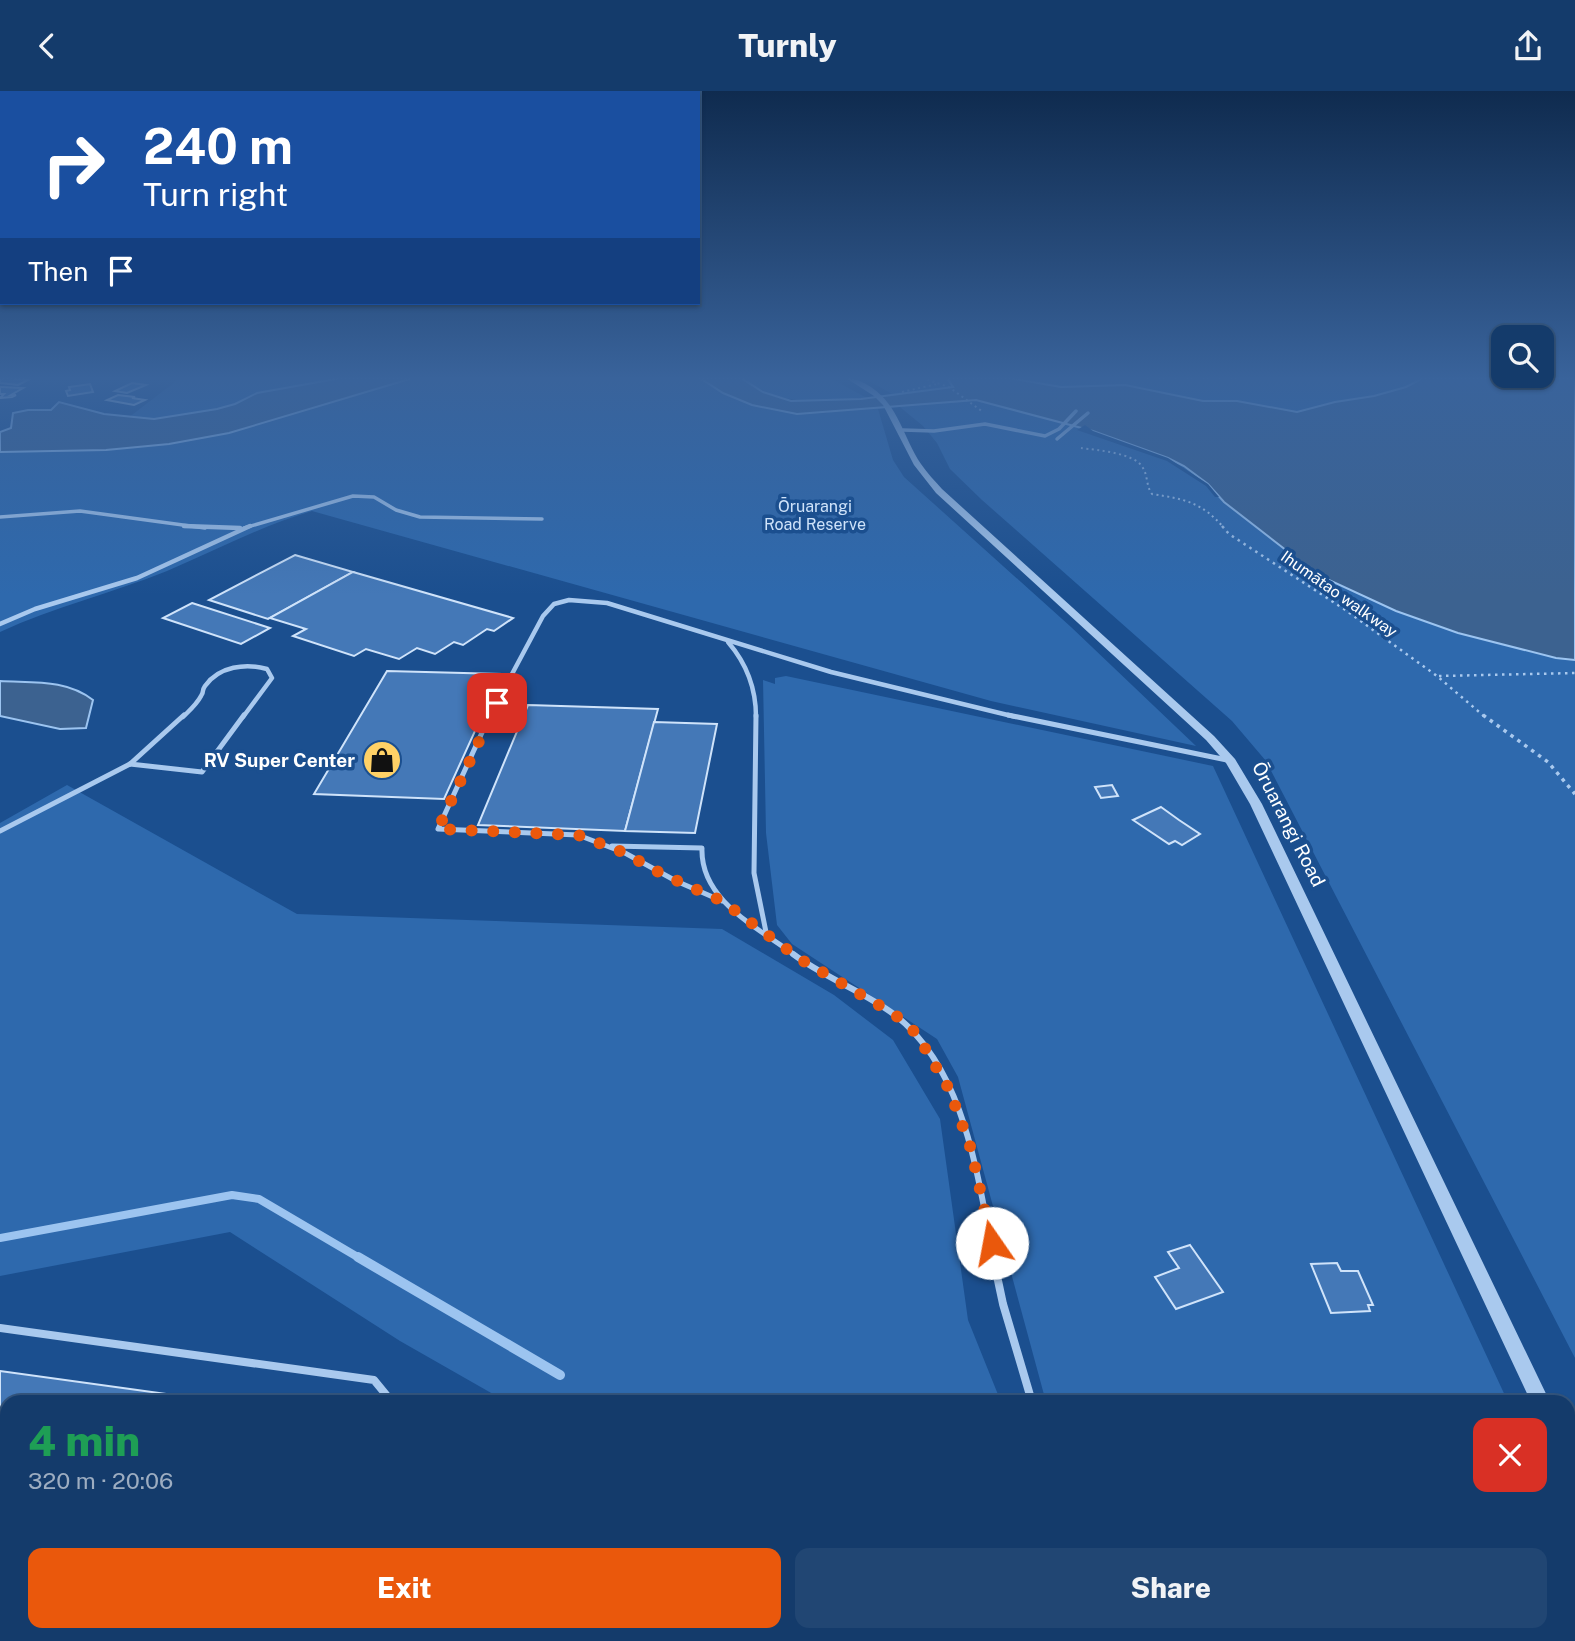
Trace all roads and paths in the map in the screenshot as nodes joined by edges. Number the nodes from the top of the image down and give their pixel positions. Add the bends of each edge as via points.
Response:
1 (911, 450) edge
2 (1098, 450) edge
3 (0, 517) edge
4 (542, 519) dead end
5 (243, 528) junction
6 (0, 624) edge
7 (728, 642) junction
8 (1575, 673) edge
9 (1437, 676) junction
10 (1231, 761) junction
11 (130, 764) junction
12 (1575, 794) edge
13 (0, 831) edge
14 (605, 845) junction
15 (722, 901) junction
16 (766, 932) junction
17 (0, 1328) edge
18 (386, 1395) edge
19 (1030, 1395) edge
20 (1538, 1395) edge

1 - 10 street, Ōruarangi Road via 939,491
2 - 9 path, Ihumātao walkway via 1138,462 1152,494 1189,499 1229,534
3 - 5 lane via 77,511 135,521
4 - 5 lane via 420,517 374,497 353,496
5 - 6 lane via 137,578
7 - 10 lane via 966,705
7 - 14 lane via 601,603 565,600 542,612 438,829 578,835
7 - 16 lane via 742,659 756,695 754,873
8 - 9 path
9 - 12 path, Ihumātao walkway via 1548,762
10 - 20 street, Ōruarangi Road via 1256,804
11 - 11 lane via 202,772 272,678 267,669 236,667 215,676 190,710
11 - 13 lane
14 - 15 lane
14 - 15 lane via 702,848 705,874
15 - 16 lane
16 - 19 lane via 800,959 894,1014 916,1033 933,1058 971,1149 1003,1304
17 - 18 lane via 374,1380

